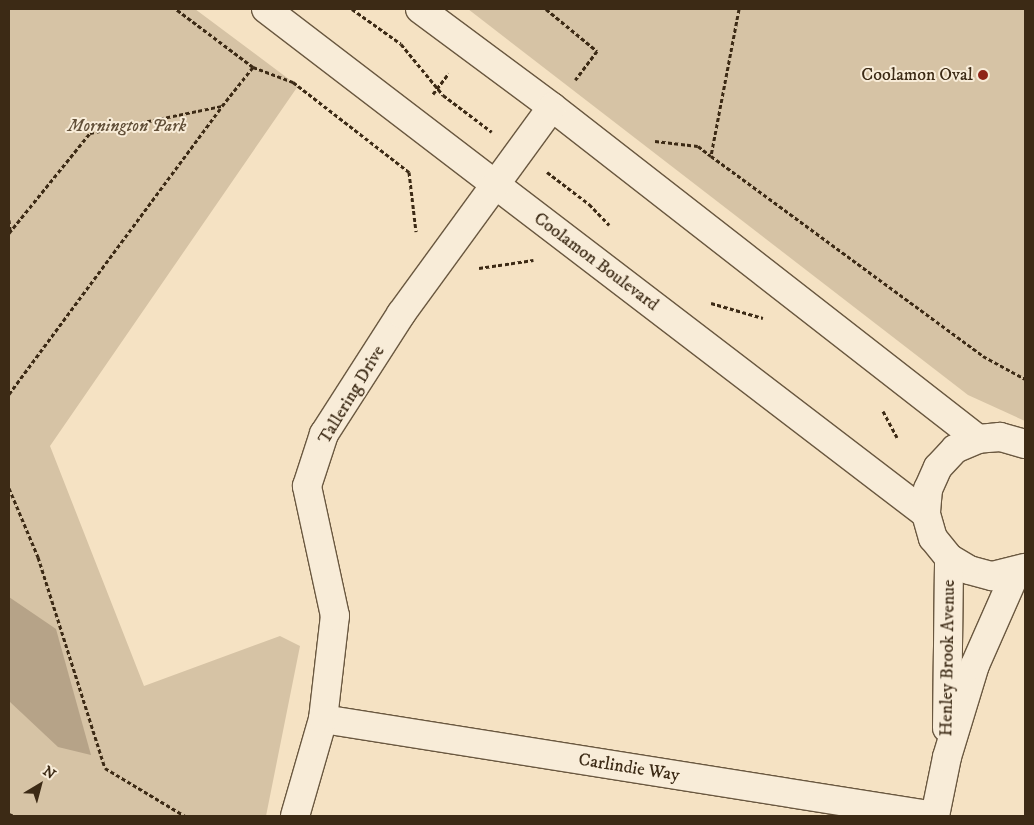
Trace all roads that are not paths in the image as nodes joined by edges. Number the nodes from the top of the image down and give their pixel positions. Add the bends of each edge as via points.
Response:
1 (266, 9) edge
2 (420, 9) edge
3 (552, 107) junction
4 (495, 185) junction
5 (978, 439) junction
6 (1025, 444) edge
7 (926, 514) junction
8 (949, 558) junction
9 (1021, 570) edge
10 (323, 719) junction
11 (947, 757) junction
12 (295, 816) edge
13 (935, 816) edge

1 - 4 street, Coolamon Boulevard
2 - 3 street
3 - 4 street, Tallering Drive
3 - 5 street
4 - 7 street, Coolamon Boulevard
4 - 10 street, Tallering Drive via 401,314 324,434 307,486 335,616
5 - 6 street via 1000,437
5 - 7 street via 955,449 938,466 928,489
7 - 8 street via 934,538
8 - 9 street via 969,570 992,576
8 - 11 street, Henley Brook Avenue
9 - 11 street, Henley Brook Avenue via 975,665
10 - 12 street, Tallering Drive
10 - 13 street, Carlindie Way
11 - 13 street, Henley Brook Avenue

